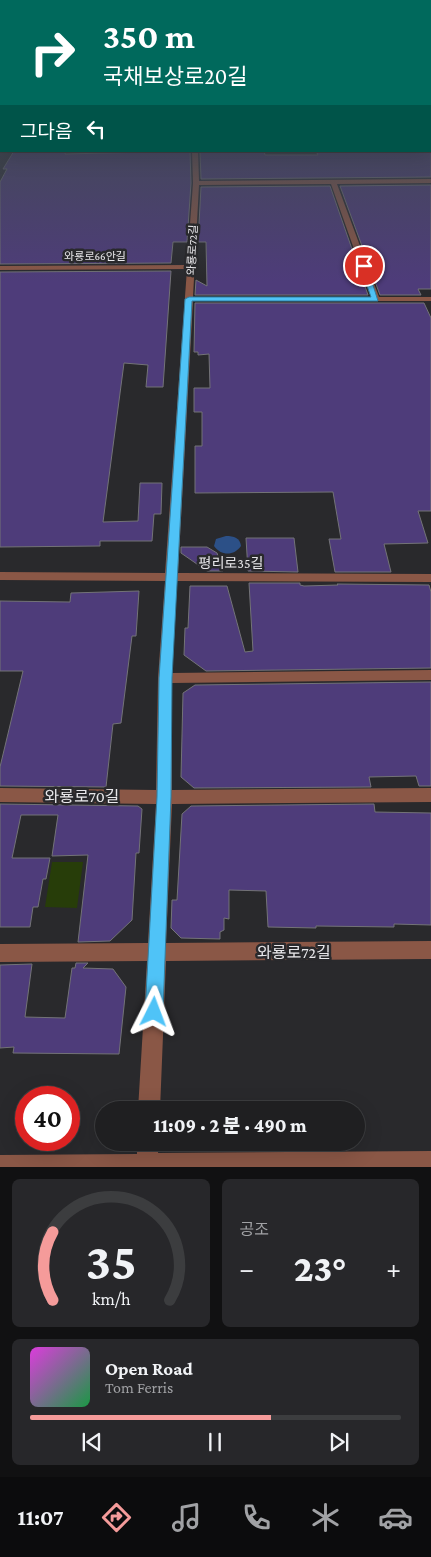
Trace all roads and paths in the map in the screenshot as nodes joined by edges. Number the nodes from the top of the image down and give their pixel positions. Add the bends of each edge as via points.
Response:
1 (196, 173) edge
2 (431, 181) edge
3 (333, 182) junction
4 (196, 183) junction
5 (191, 267) junction
6 (0, 268) edge
7 (189, 299) junction
8 (376, 299) junction
9 (431, 300) edge
10 (0, 576) edge
11 (173, 578) junction
12 (431, 578) edge
13 (431, 675) edge
14 (166, 678) junction
15 (431, 794) edge
16 (0, 796) edge
17 (164, 797) junction
18 (431, 950) edge
19 (0, 953) edge
20 (157, 953) junction
21 (150, 1101) edge
22 (148, 1151) edge
23 (431, 1162) edge
24 (0, 1166) edge
25 (147, 1166) edge

1 - 4 street, 와룡로72길
2 - 3 street
3 - 4 street
3 - 8 street
4 - 5 street, 와룡로72길
5 - 6 street, 와룡로66안길
5 - 7 street, 와룡로72길
7 - 8 street
7 - 11 street, 와룡로72길
8 - 9 street
10 - 11 street, 평리로35길
11 - 12 street, 평리로35길
11 - 14 street, 와룡로72길
13 - 14 street
14 - 17 street, 와룡로72길
15 - 17 street
16 - 17 street, 와룡로70길
17 - 20 street, 와룡로72길
18 - 20 street, 와룡로72길
19 - 20 street
20 - 21 street, 와룡로72길
22 - 25 street
23 - 25 street
24 - 25 street

